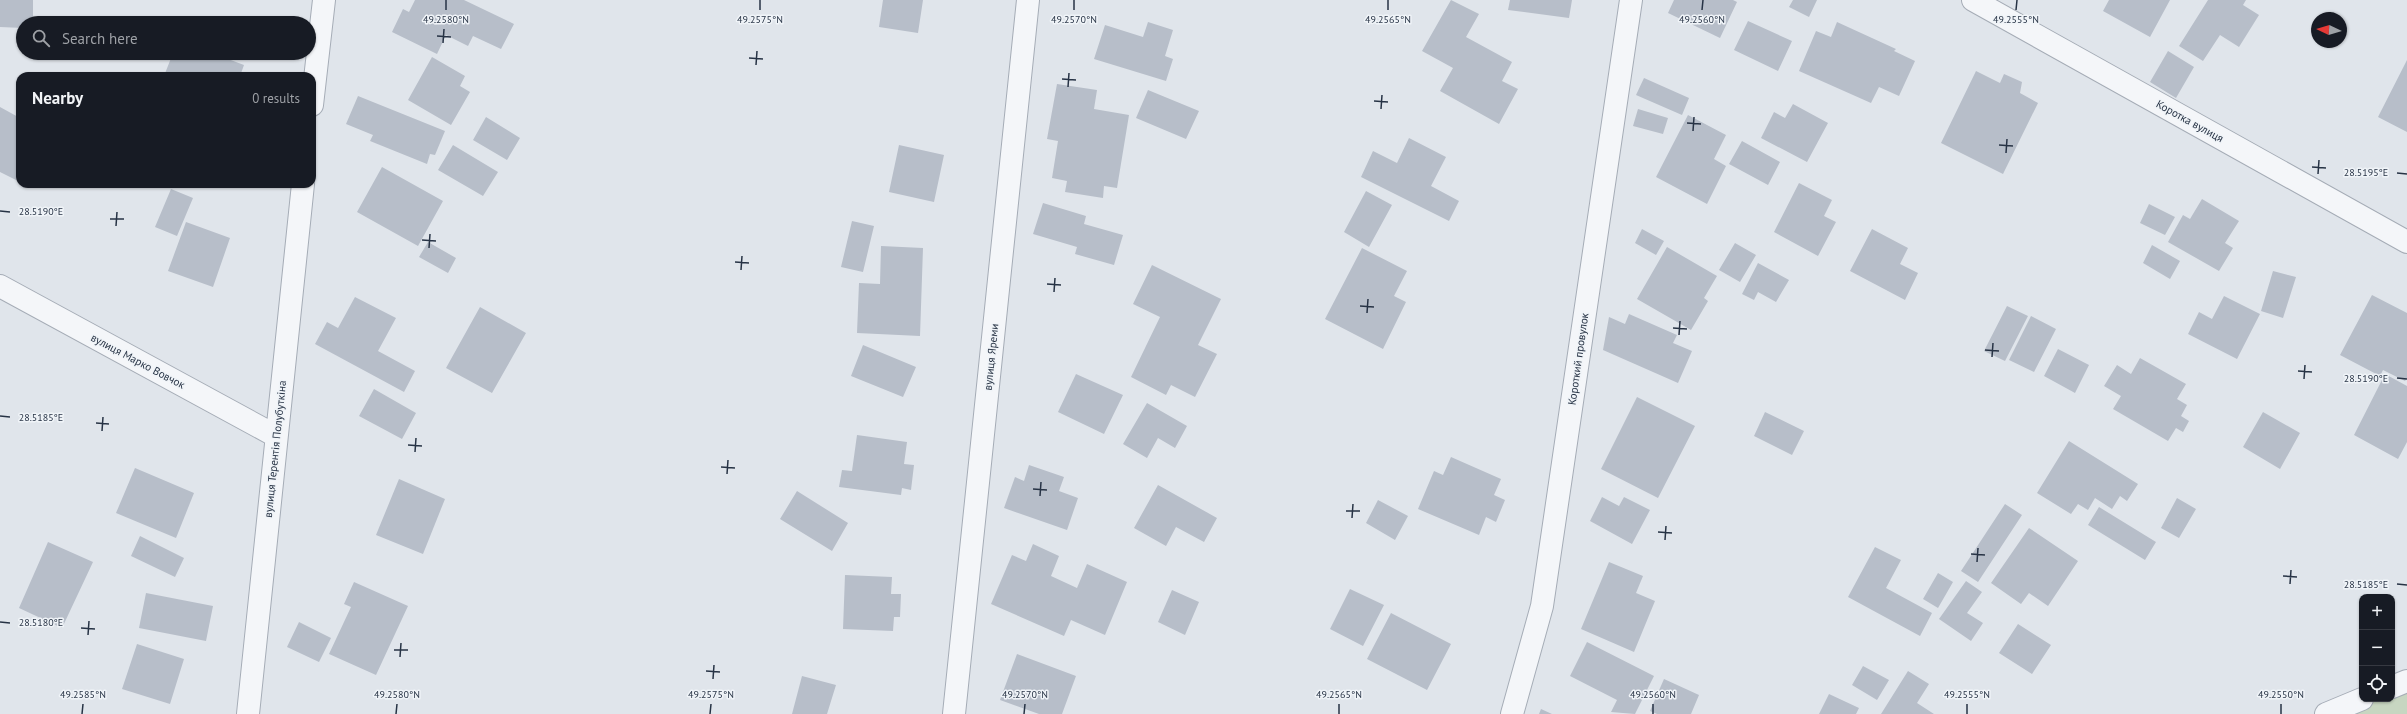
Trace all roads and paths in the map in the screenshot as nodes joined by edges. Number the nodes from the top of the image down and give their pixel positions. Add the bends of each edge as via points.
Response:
1 (324, 0) edge
2 (1028, 0) edge
3 (1631, 0) edge
4 (1973, 0) edge
5 (316, 72) edge
6 (303, 188) edge
7 (2407, 242) edge
8 (0, 286) edge
9 (276, 436) junction
10 (2407, 681) edge
11 (2395, 686) edge
12 (2359, 699) edge
13 (248, 714) edge
14 (954, 714) edge
15 (1512, 714) edge
16 (2326, 714) edge

1 - 5 street
2 - 14 street, вулиця Яреми
3 - 15 street, Короткий провулок via 1542,606
4 - 7 street, Коротка вулиця
6 - 9 street, вулиця Терентія Полубуткіна
8 - 9 street, вулиця Марко Вовчок
9 - 13 street, вулиця Терентія Полубуткіна
10 - 11 street
12 - 16 street

